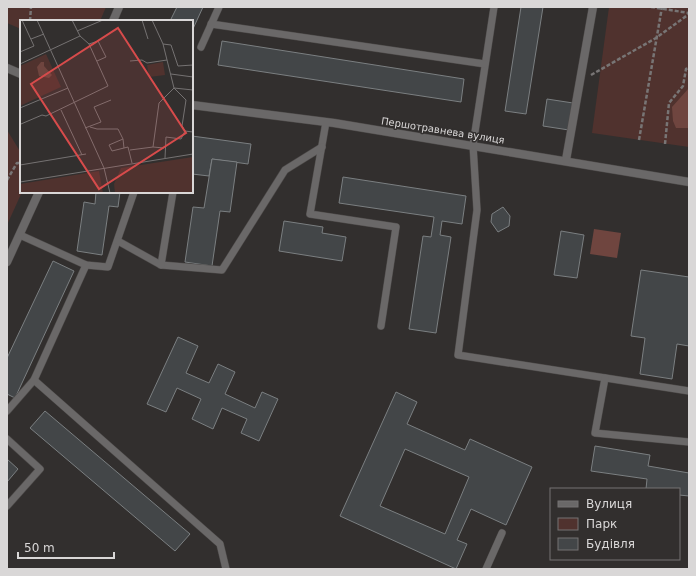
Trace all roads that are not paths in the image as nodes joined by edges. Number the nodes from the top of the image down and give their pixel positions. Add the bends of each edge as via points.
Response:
1 (119, 7) edge
2 (219, 7) edge
3 (494, 7) edge
4 (593, 7) edge
5 (113, 20) edge
6 (212, 24) junction
7 (201, 46) dead end
8 (485, 64) junction
9 (7, 68) edge
10 (20, 74) edge
11 (193, 105) edge
12 (326, 122) junction
13 (473, 146) junction
14 (322, 147) junction
15 (566, 160) junction
16 (689, 182) edge
17 (39, 193) edge
18 (134, 193) edge
19 (173, 193) edge
20 (20, 235) junction
21 (118, 240) junction
22 (7, 262) edge
23 (161, 264) junction
24 (86, 265) junction
25 (381, 326) dead end
26 (605, 378) junction
27 (34, 380) junction
28 (689, 391) edge
29 (7, 411) edge
30 (7, 439) edge
31 (689, 442) edge
32 (7, 506) edge
33 (502, 533) dead end
34 (226, 569) edge
35 (486, 569) edge

1 - 5 street
2 - 6 lane
3 - 8 lane
4 - 15 street
6 - 7 lane
6 - 8 lane
8 - 13 lane
9 - 10 street
11 - 12 street, Першотравнева вулиця
12 - 13 street, Першотравнева вулиця
12 - 14 lane
13 - 15 street, Першотравнева вулиця
13 - 26 lane via 477,210 458,355
14 - 23 lane via 286,170 222,270
14 - 25 lane via 310,214 396,227
15 - 16 street, Першотравнева вулиця
17 - 20 street
18 - 21 lane
19 - 23 lane
20 - 22 street
20 - 24 lane
21 - 23 lane
21 - 24 lane via 108,267
24 - 27 lane
26 - 28 lane
26 - 31 lane via 595,433
27 - 29 lane
27 - 34 lane via 220,544
30 - 32 lane via 40,469
33 - 35 lane

